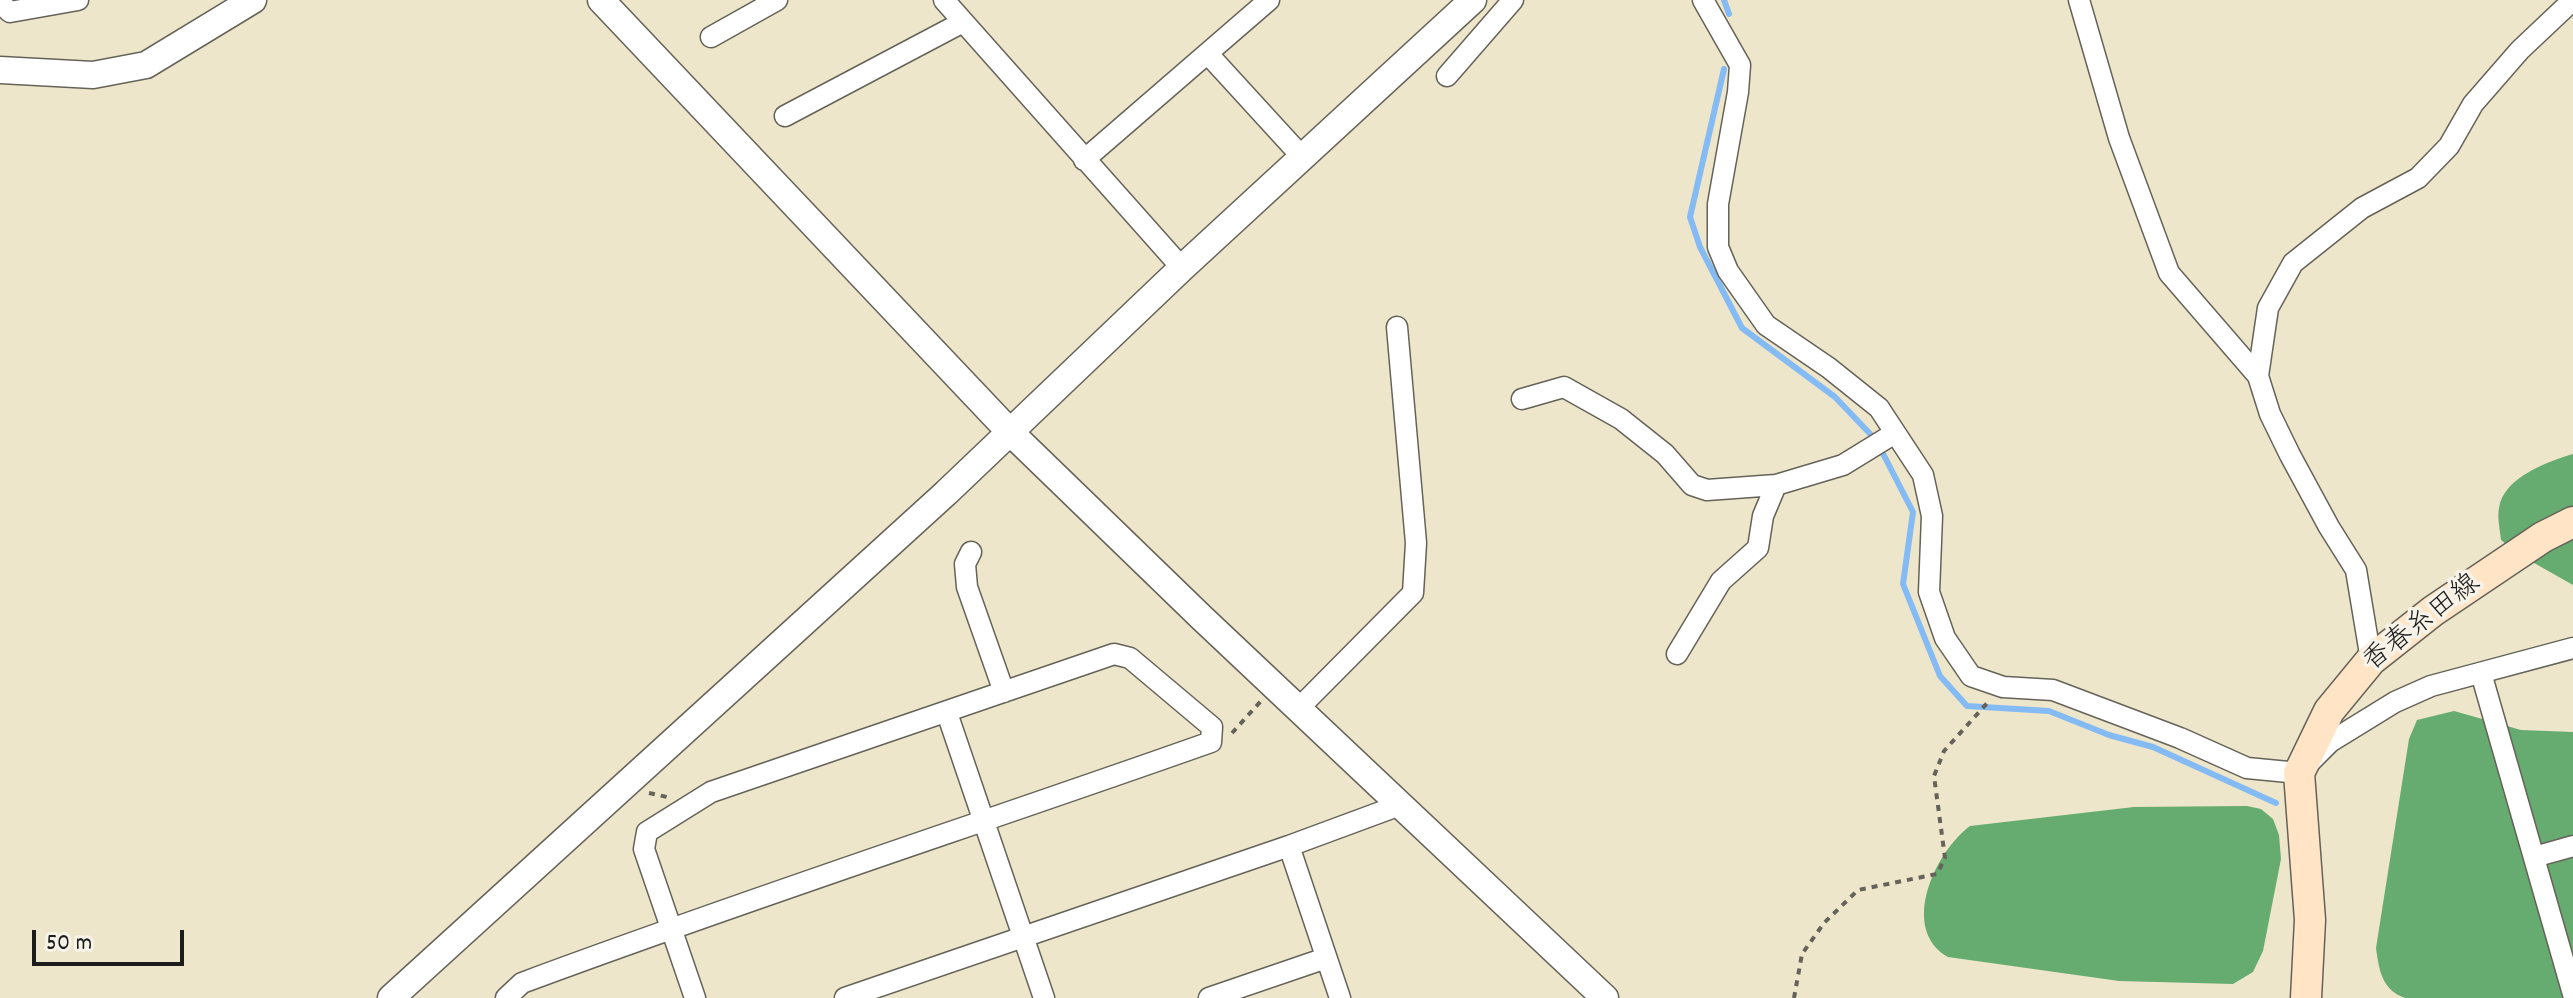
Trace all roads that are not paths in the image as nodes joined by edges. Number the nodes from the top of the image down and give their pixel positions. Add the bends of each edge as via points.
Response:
1 (78, 0) edge
2 (253, 0) edge
3 (601, 0) edge
4 (777, 0) edge
5 (944, 0) edge
6 (1269, 0) edge
7 (1473, 0) edge
8 (1513, 0) edge
9 (1703, 0) edge
10 (2079, 0) edge
11 (2573, 0) edge
12 (0, 3) edge
13 (963, 22) junction
14 (711, 37) dead end
15 (1208, 54) junction
16 (0, 70) edge
17 (1447, 76) dead end
18 (785, 116) dead end
19 (1304, 159) junction
20 (1084, 160) junction
21 (1182, 268) junction
22 (1397, 327) dead end
23 (2258, 376) junction
24 (1522, 399) dead end
25 (1010, 432) junction
26 (1895, 433) junction
27 (1776, 485) junction
28 (2573, 522) edge
29 (971, 552) dead end
30 (2573, 648) edge
31 (1677, 654) dead end
32 (2371, 660) junction
33 (2481, 673) junction
34 (1004, 692) junction
35 (1298, 709) junction
36 (947, 713) junction
37 (2299, 773) junction
38 (1400, 805) junction
39 (984, 822) junction
40 (1289, 846) junction
41 (2573, 846) edge
42 (2534, 857) junction
43 (671, 928) junction
44 (1023, 936) junction
45 (1326, 958) junction
46 (2573, 994) edge
47 (391, 998) edge
48 (506, 998) edge
49 (695, 998) edge
50 (845, 998) edge
51 (1044, 998) edge
52 (1209, 998) edge
53 (1340, 998) edge
54 (1605, 998) edge
55 (2306, 998) edge

1 - 12 street via 10,12
2 - 16 street via 146,65 93,75
3 - 25 street
4 - 14 street
5 - 13 street
6 - 15 street
7 - 19 street
8 - 17 street
9 - 26 street via 1740,65 1718,204 1718,247 1728,271 1766,325 1879,408
10 - 23 street via 2119,138 2169,273
11 - 23 street via 2482,93 2449,146 2418,178 2362,208 2293,263 2268,308
13 - 18 street
13 - 20 street
15 - 19 street
15 - 20 street
19 - 21 street
20 - 21 street
21 - 25 street
22 - 35 street via 1416,543 1413,593
23 - 32 street via 2290,455 2356,570
24 - 27 street via 1564,387 1621,419 1665,454 1692,485 1707,490
25 - 35 street
25 - 47 street
26 - 27 street via 1843,465
26 - 37 street via 1923,475 1932,516 1929,592 1945,638 1971,676 2003,687 2053,690 2247,768
27 - 31 street via 1758,548 1721,581
28 - 32 main road, 香春糸田線 via 2433,611
29 - 34 street via 965,564 967,587
30 - 33 street
32 - 37 main road, 香春糸田線 via 2329,711
33 - 37 street via 2395,702 2330,742
33 - 42 street
34 - 36 street
34 - 39 street via 1114,654 1130,658 1212,727 1211,742
35 - 38 street
36 - 39 street
36 - 43 street via 711,792 647,832 644,849
37 - 55 main road via 2310,920
38 - 40 street
38 - 54 street
39 - 43 street
39 - 44 street
40 - 44 street
40 - 45 street
41 - 42 street
42 - 46 street
43 - 48 street via 522,983
43 - 49 street
44 - 50 street
44 - 51 street
45 - 52 street
45 - 53 street

